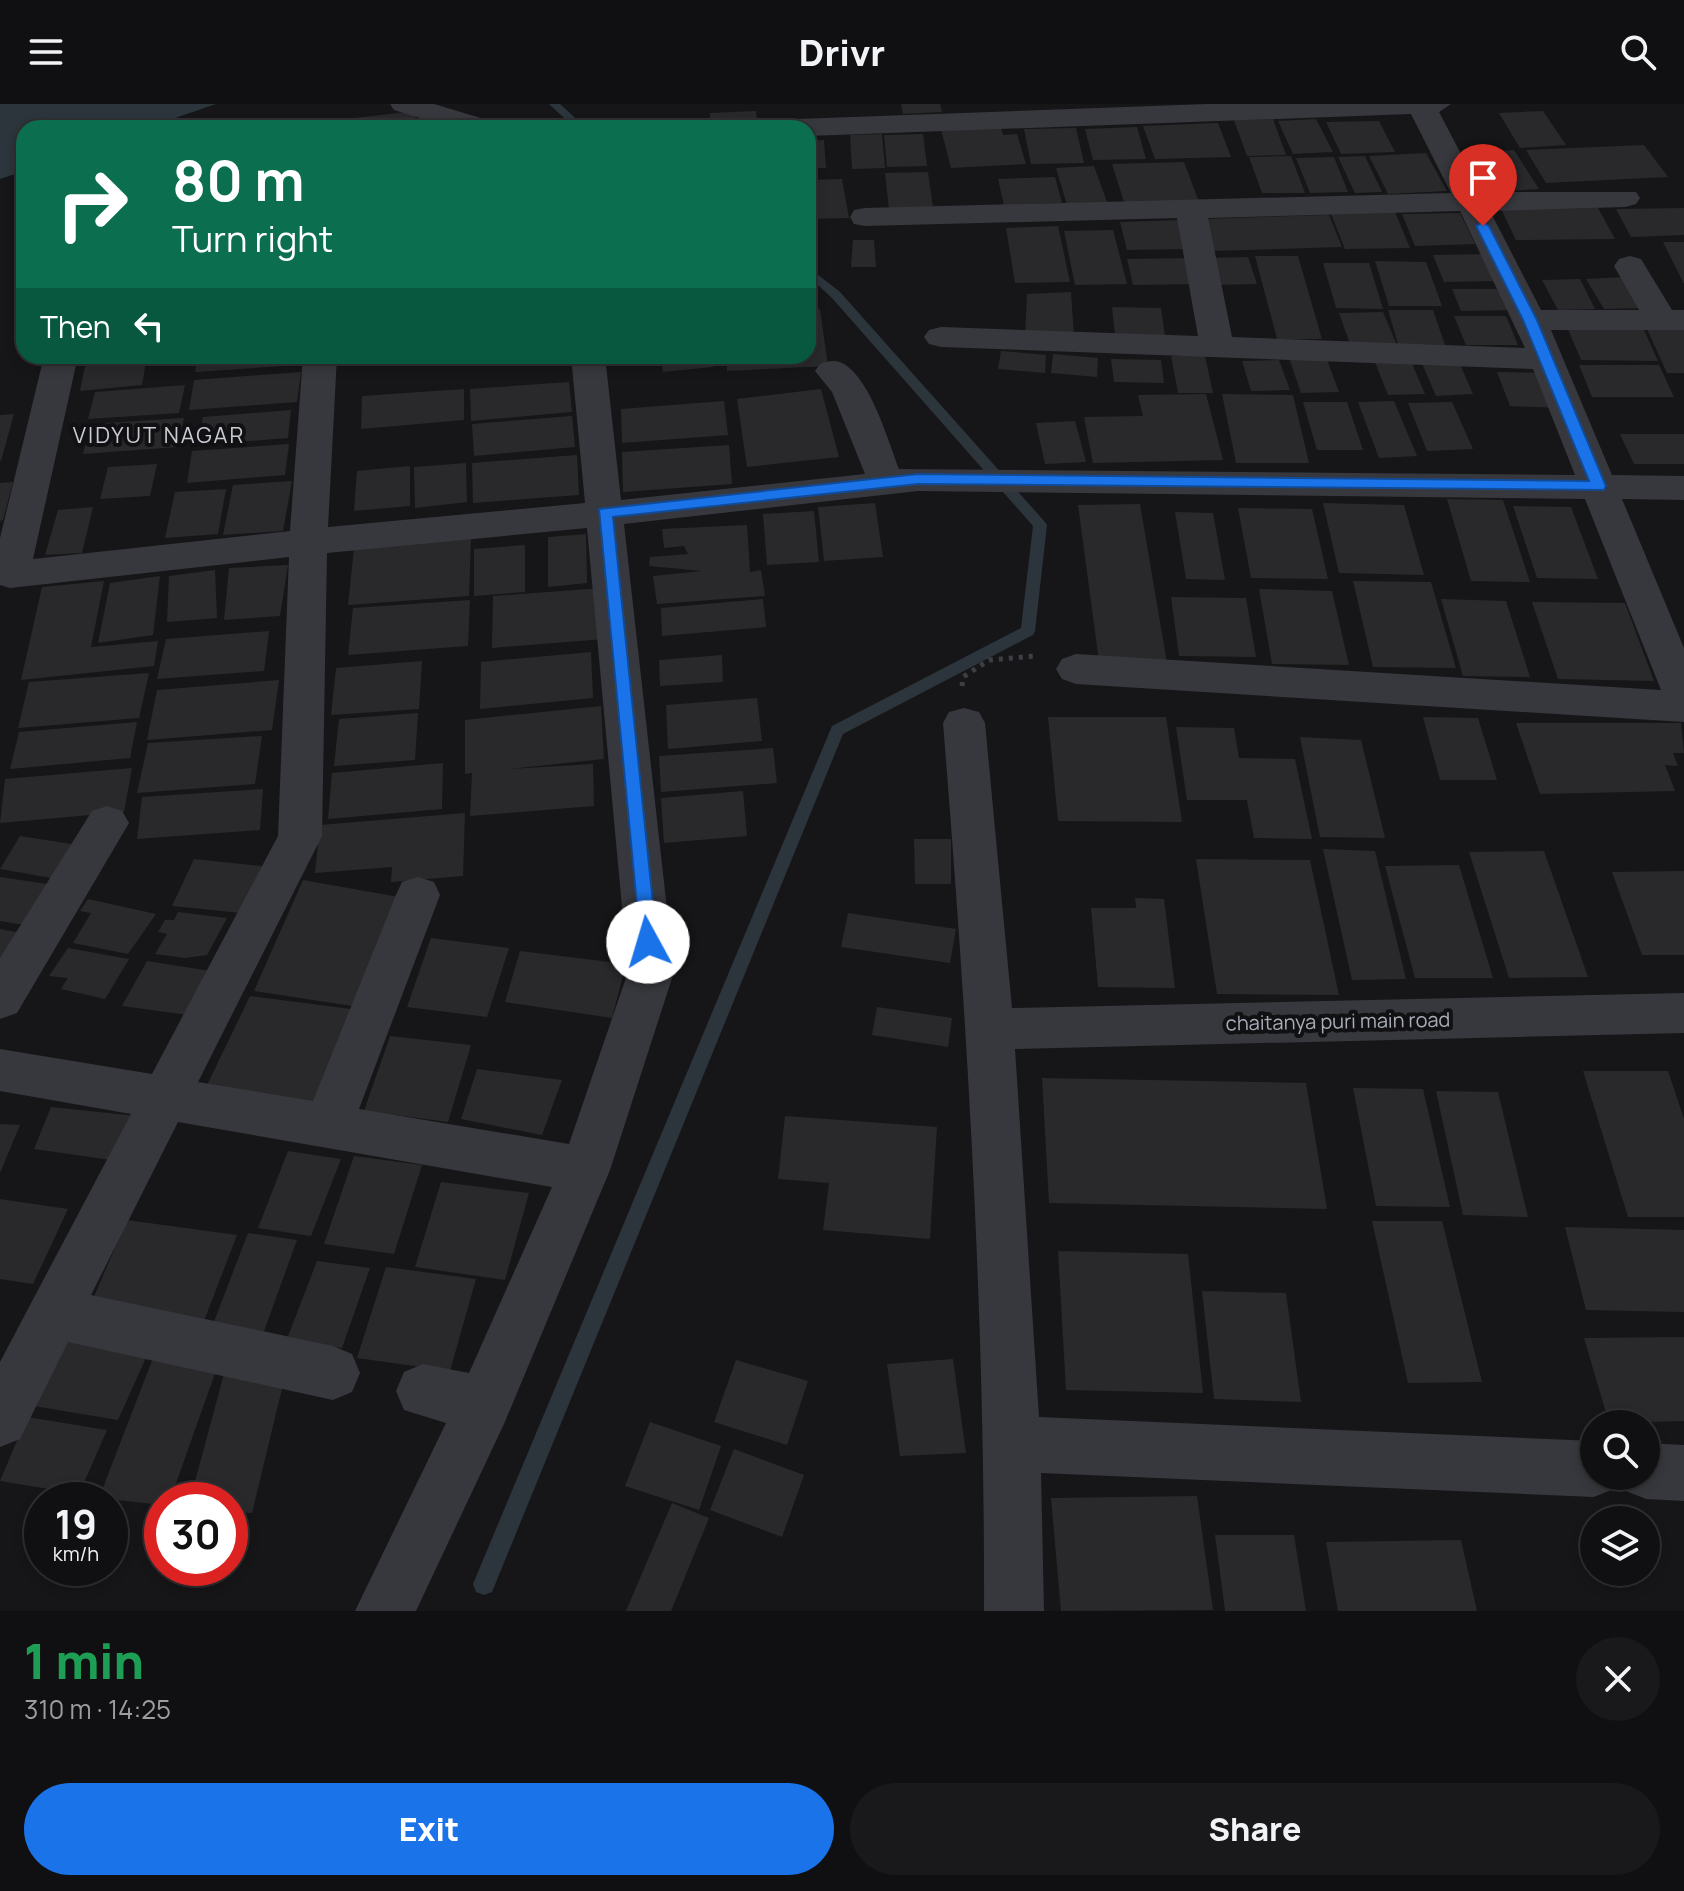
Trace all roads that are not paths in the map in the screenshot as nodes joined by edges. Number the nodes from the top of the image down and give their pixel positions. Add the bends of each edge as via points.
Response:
1 (404, 104) edge
2 (1421, 104) edge
3 (1437, 104) edge
4 (1222, 108) edge
5 (457, 120) edge
6 (816, 127) edge
7 (1625, 198) dead end
8 (1471, 203) junction
9 (1191, 210) junction
10 (865, 217) dead end
11 (1630, 266) dead end
12 (1530, 320) junction
13 (1672, 320) edge
14 (941, 337) dead end
15 (1217, 347) junction
16 (1547, 359) junction
17 (59, 364) edge
18 (319, 364) edge
19 (589, 364) edge
20 (832, 371) dead end
21 (902, 481) junction
22 (1598, 486) junction
23 (1684, 488) edge
24 (605, 513) junction
25 (308, 542) junction
26 (3, 586) edge
27 (1076, 669) road end
28 (1684, 696) edge
29 (1684, 707) edge
30 (964, 723) road end
31 (107, 823) dead end
32 (418, 895) dead end
33 (0, 999) edge
34 (1684, 1013) edge
35 (992, 1029) junction
36 (0, 1070) edge
37 (165, 1099) junction
38 (329, 1124) junction
39 (585, 1170) junction
40 (57, 1314) junction
41 (333, 1373) dead end
42 (423, 1391) dead end
43 (484, 1404) junction
44 (0, 1419) edge
45 (1015, 1444) junction
46 (1580, 1468) edge
47 (1660, 1472) edge
48 (1684, 1473) edge
49 (385, 1611) edge
50 (1014, 1611) edge

1 - 5 street
2 - 3 street
2 - 4 street
2 - 8 street
4 - 6 street
7 - 8 street
8 - 9 street
8 - 12 street
9 - 10 street
9 - 15 street
11 - 13 street
12 - 13 street
12 - 16 street
14 - 15 street
15 - 16 street
16 - 22 street
17 - 26 street
18 - 25 street
19 - 24 street
20 - 21 street via 848,388
21 - 22 street
21 - 24 street
22 - 23 street
22 - 28 street
24 - 25 street
24 - 39 street via 651,972
25 - 26 street
25 - 37 street via 300,836
27 - 29 street
30 - 35 street
31 - 33 street
32 - 38 street
34 - 35 street, chaitanya puri main road
35 - 45 street
36 - 37 street
37 - 38 street
37 - 40 street
38 - 39 street
39 - 43 street
40 - 41 street
40 - 44 street
42 - 43 street
43 - 49 street
45 - 46 street
45 - 50 street
47 - 48 street

